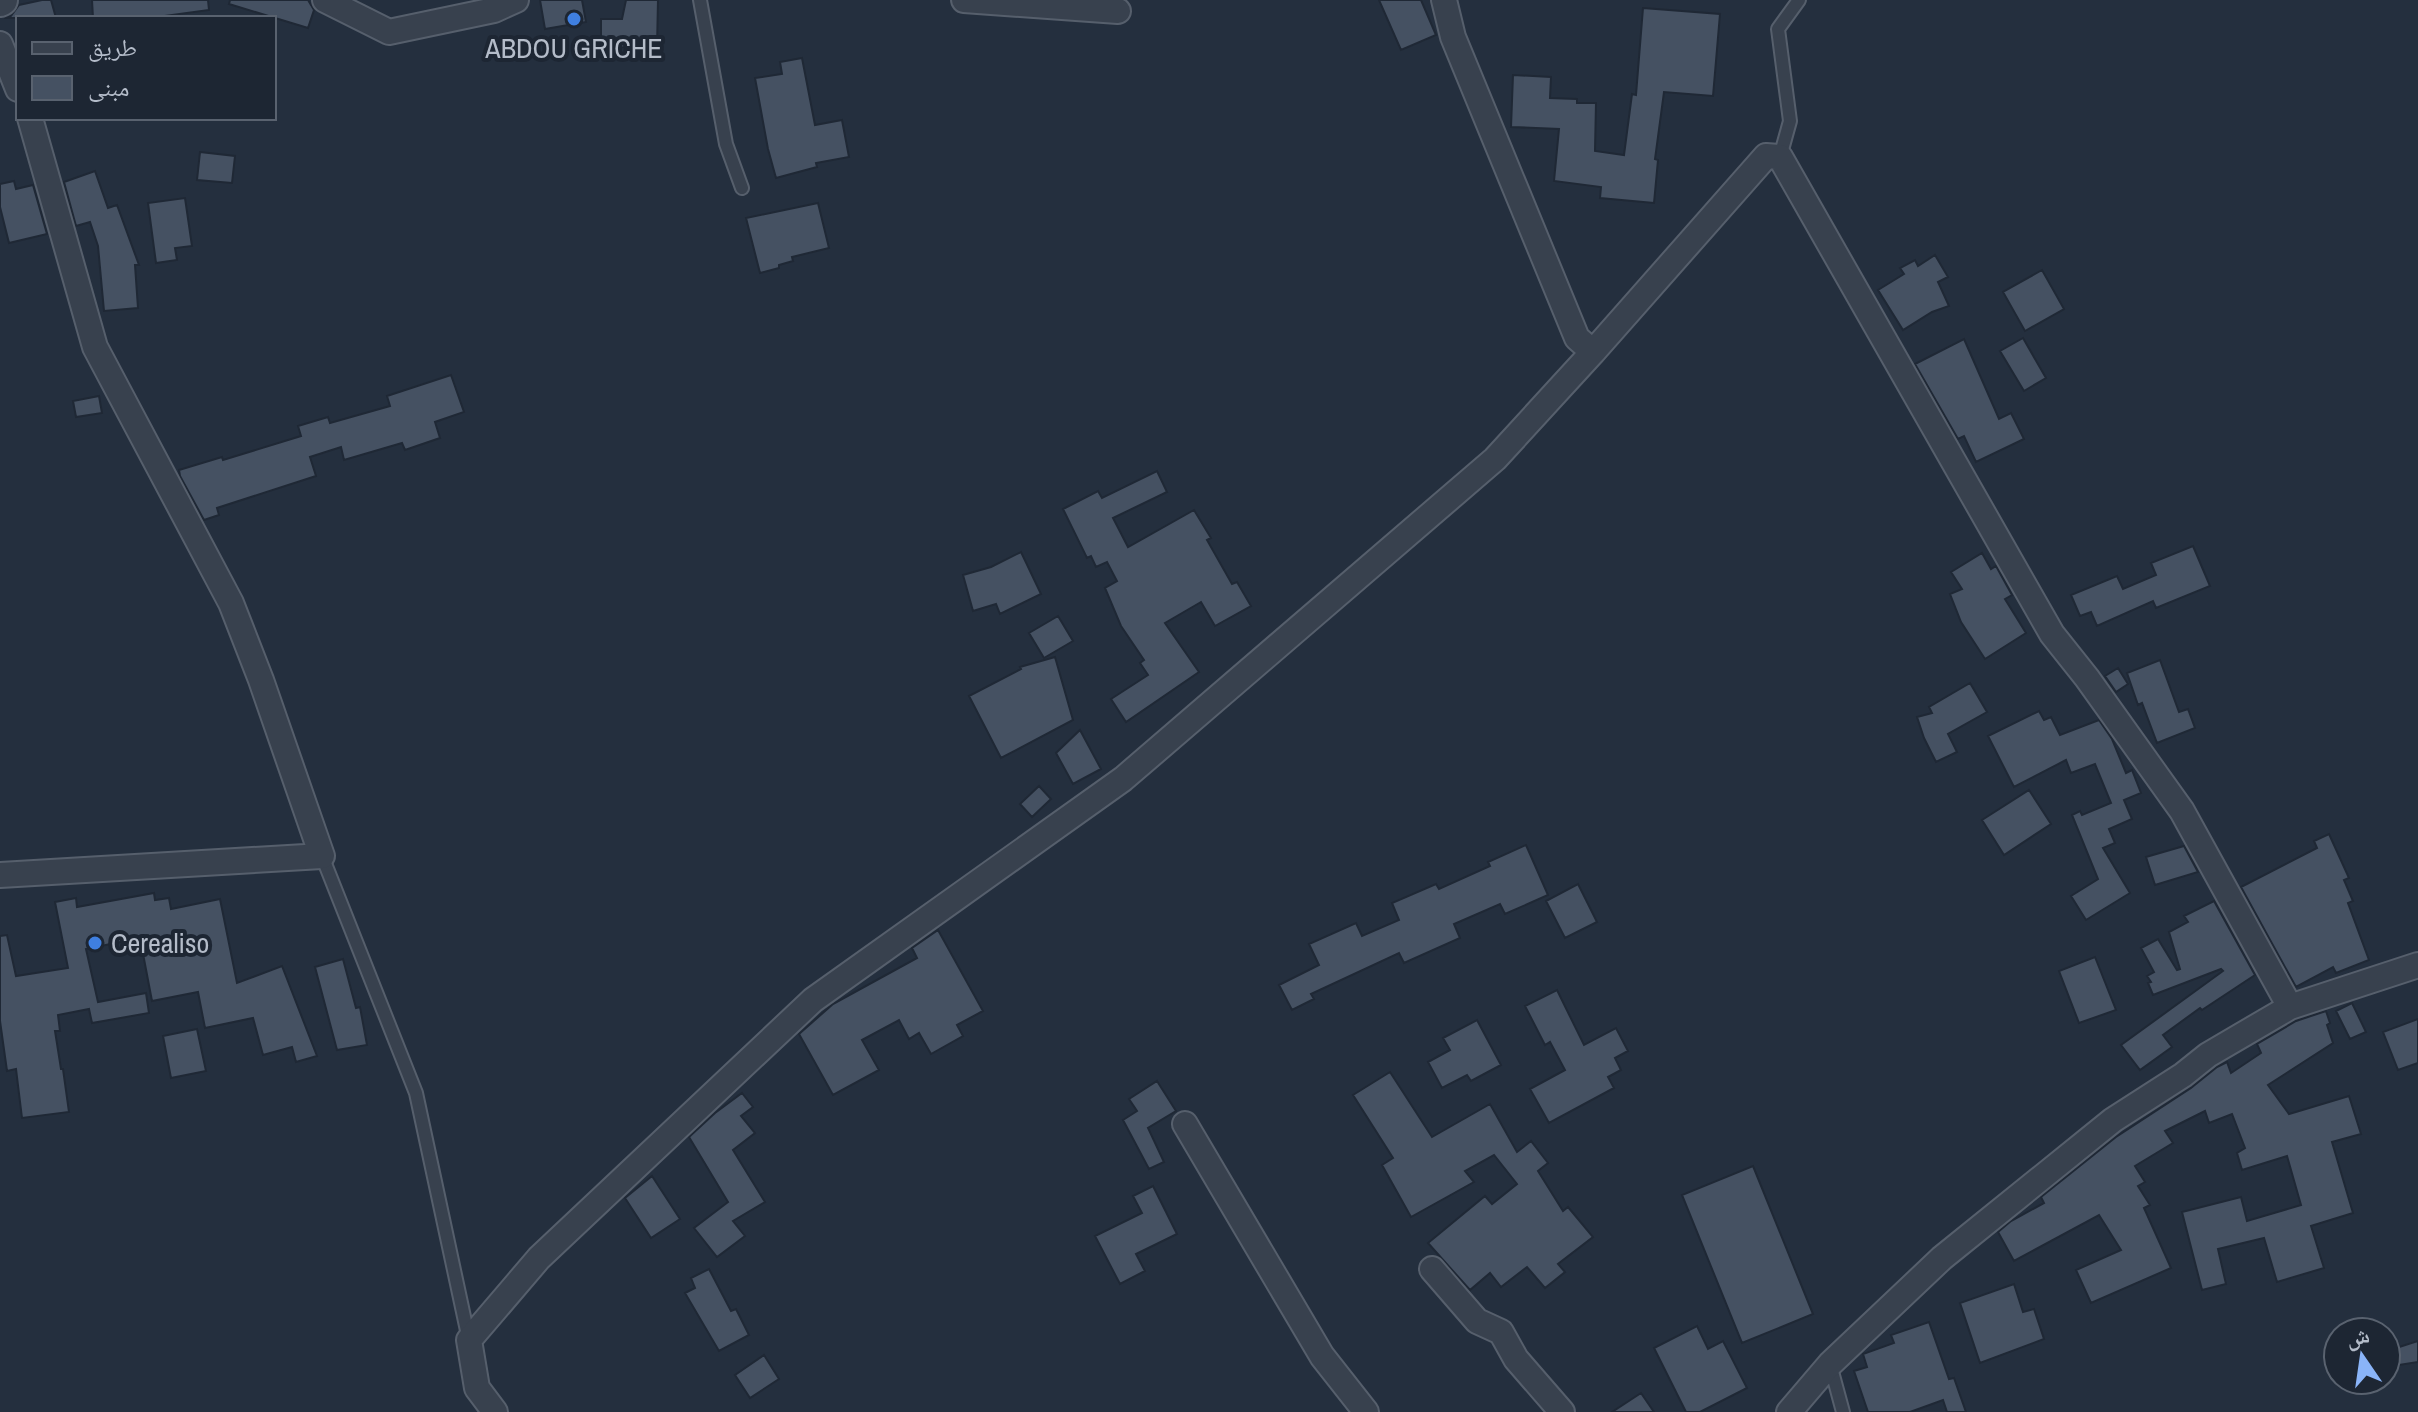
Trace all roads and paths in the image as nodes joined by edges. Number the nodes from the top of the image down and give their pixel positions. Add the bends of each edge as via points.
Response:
1 (325, 0) edge
2 (516, 0) edge
3 (700, 0) edge
4 (964, 0) edge
5 (1444, 0) edge
6 (1799, 0) edge
7 (1118, 11) dead end
8 (0, 44) edge
9 (16, 84) edge
10 (31, 120) edge
11 (1780, 157) junction
12 (742, 188) dead end
13 (1593, 352) junction
14 (322, 856) junction
15 (0, 875) edge
16 (2418, 965) edge
17 (2290, 1007) junction
18 (1185, 1124) dead end
19 (1432, 1269) dead end
20 (469, 1340) junction
21 (1830, 1364) junction
22 (495, 1412) edge
23 (1366, 1412) edge
24 (1562, 1412) edge
25 (1789, 1412) edge
26 (1843, 1412) edge

1 - 2 street via 389,32 494,10
3 - 12 lane via 726,144
4 - 7 street
5 - 13 street via 1453,37 1577,338
6 - 11 lane via 1778,29 1790,121
8 - 9 street
10 - 14 street via 95,347 231,603
11 - 13 street via 1766,156
11 - 17 street via 2052,634 2182,811
13 - 20 street via 1495,459 1123,779 813,1000 539,1258
14 - 15 street
14 - 20 lane via 416,1093
16 - 17 street
17 - 21 street via 2113,1120 1942,1258
18 - 23 street via 1322,1356
19 - 24 street via 1477,1321 1501,1332 1516,1359
20 - 22 street via 477,1388
21 - 25 street
21 - 26 lane

